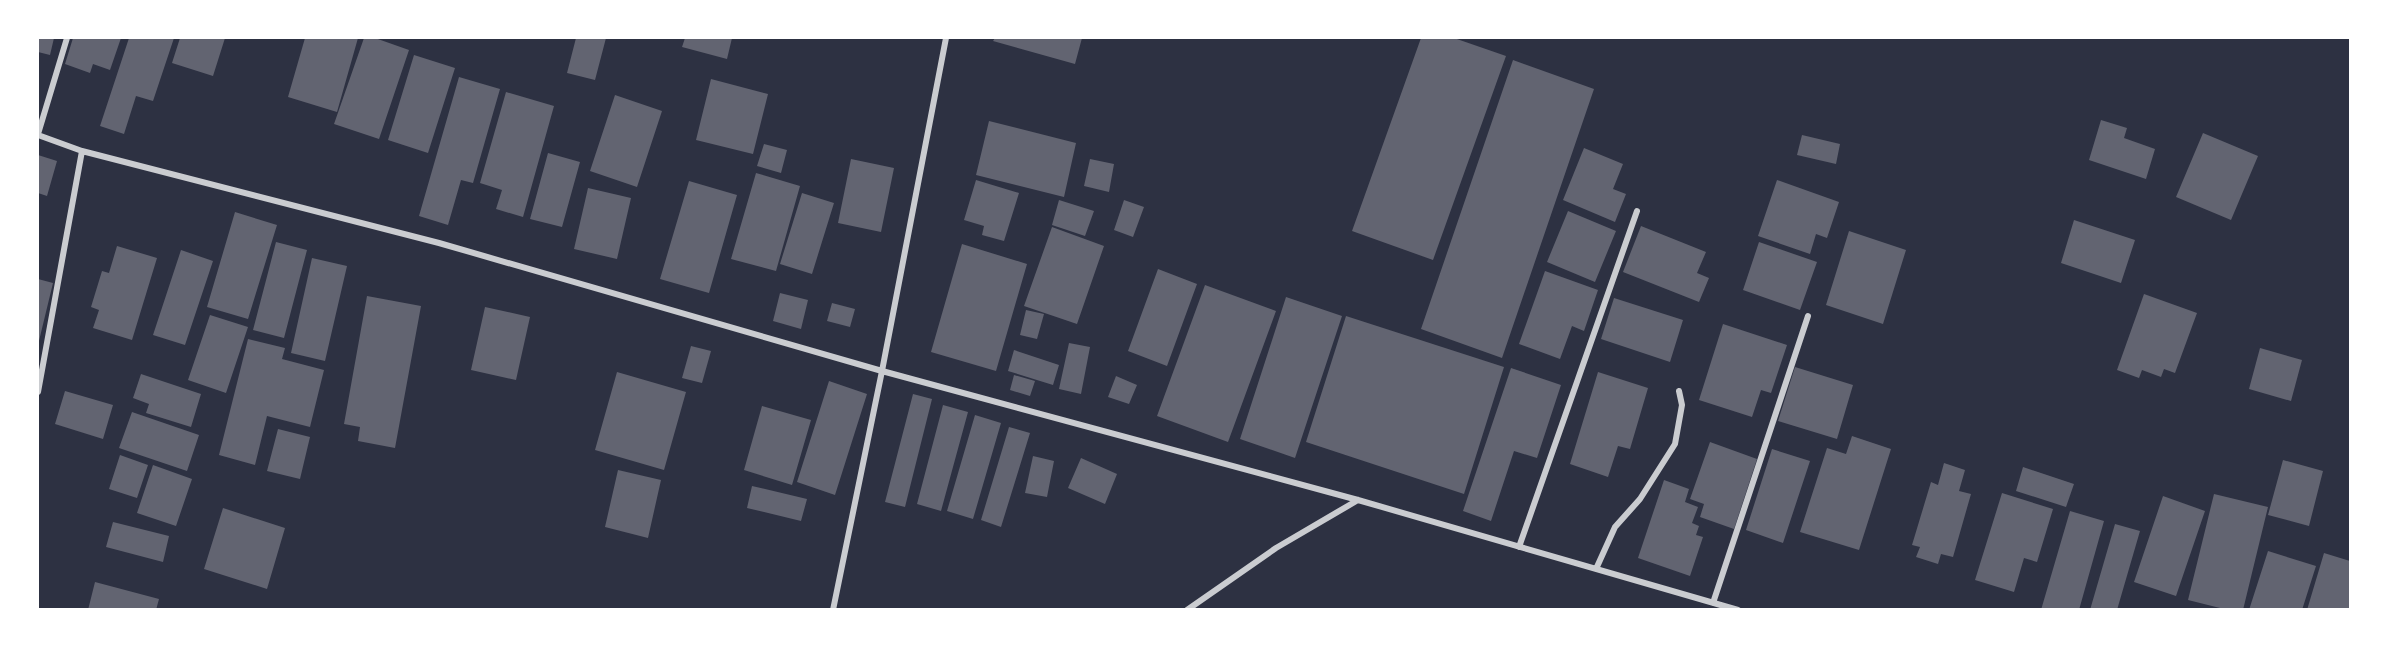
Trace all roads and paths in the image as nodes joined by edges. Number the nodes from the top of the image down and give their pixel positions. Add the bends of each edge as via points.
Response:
1 (67, 38) edge
2 (946, 38) edge
3 (38, 135) edge
4 (82, 151) junction
5 (1637, 211) dead end
6 (1808, 316) dead end
7 (882, 371) junction
8 (1679, 391) dead end
9 (38, 392) edge
10 (1358, 500) junction
11 (1519, 547) junction
12 (1596, 569) junction
13 (1713, 603) junction
14 (832, 609) edge
15 (1187, 609) edge
16 (1738, 609) edge

1 - 3 street
2 - 7 street
3 - 4 street
4 - 7 street via 439,243
4 - 9 street
5 - 11 street
6 - 13 street
7 - 10 street
7 - 14 street
8 - 12 street via 1682,405 1675,444 1640,499 1615,527
10 - 11 street
10 - 15 street via 1276,548
11 - 12 street
12 - 13 street
13 - 16 street

